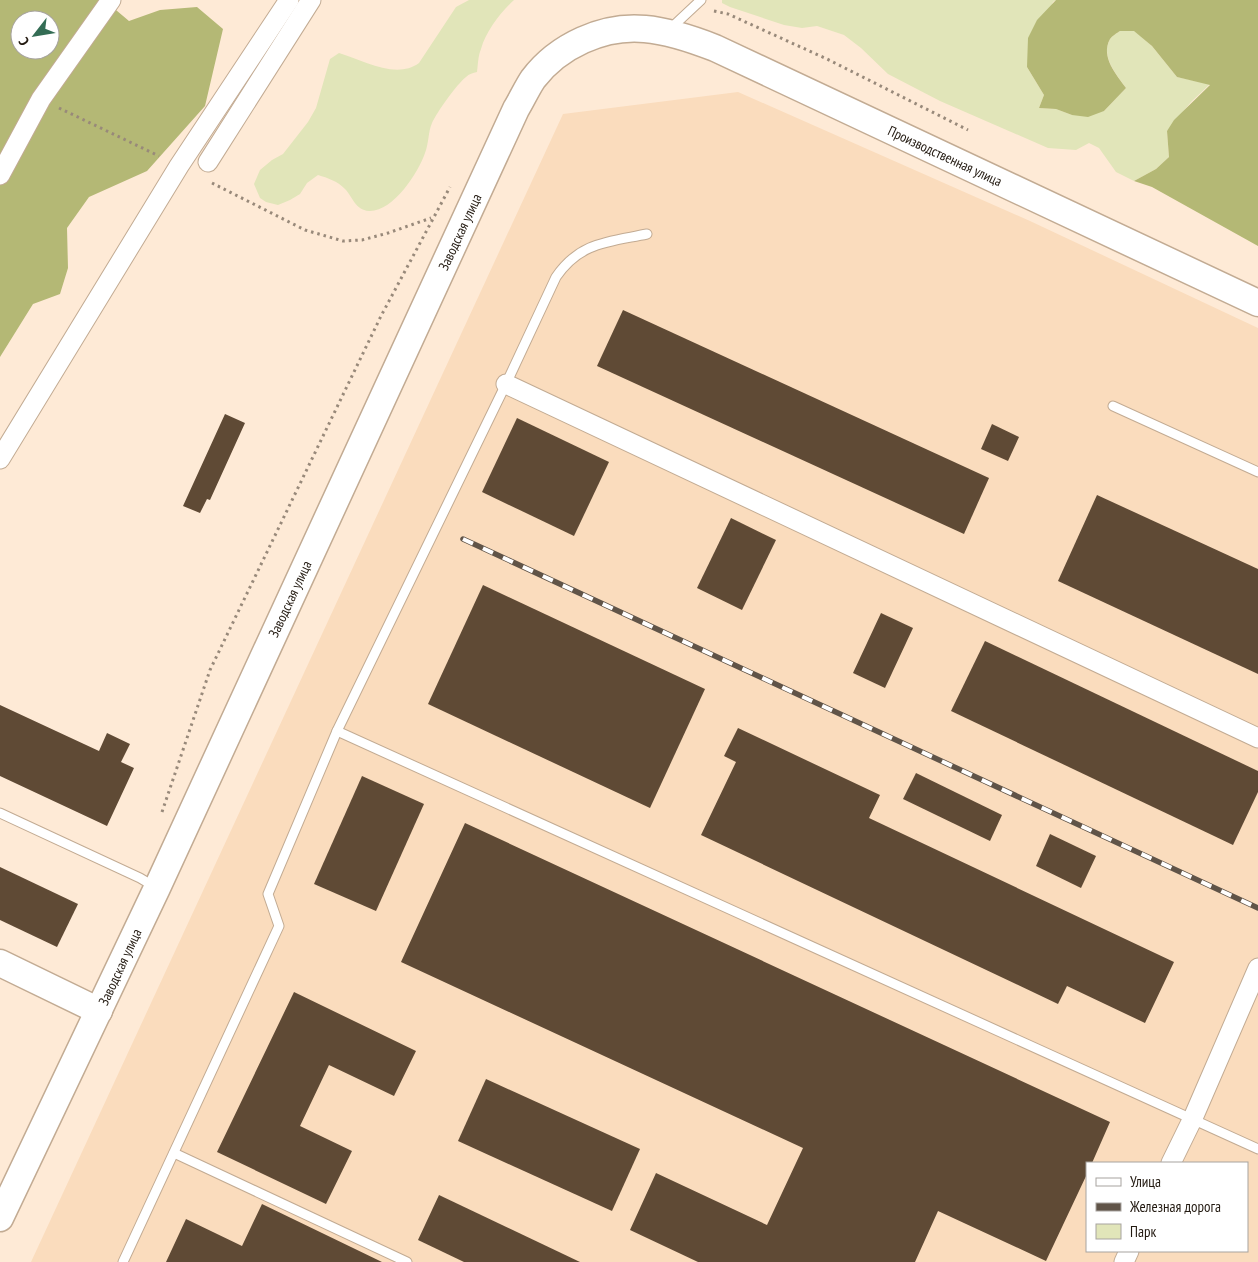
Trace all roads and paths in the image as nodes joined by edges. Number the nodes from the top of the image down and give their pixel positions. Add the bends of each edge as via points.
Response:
1 (112, 0) edge
2 (289, 0) edge
3 (312, 0) edge
4 (697, 3) edge
5 (626, 28) joint
6 (666, 32) junction
7 (41, 99) junction
8 (968, 130) dead end
9 (208, 162) dead end
10 (178, 166) junction
11 (0, 175) edge
12 (451, 185) dead end
13 (432, 218) junction
14 (647, 234) dead end
15 (1258, 303) edge
16 (506, 384) junction
17 (1113, 406) dead end
18 (0, 459) edge
19 (1258, 472) edge
20 (337, 731) junction
21 (1258, 738) edge
22 (0, 813) edge
23 (159, 821) dead end
24 (157, 888) junction
25 (0, 963) edge
26 (1258, 968) edge
27 (99, 1011) junction
28 (1193, 1118) junction
29 (1258, 1149) edge
30 (174, 1153) junction
31 (1171, 1162) edge
32 (0, 1218) edge
33 (123, 1262) edge
34 (407, 1262) edge

1 - 7 street
2 - 10 street
3 - 9 street
4 - 6 lane
4 - 8 path via 826,59
5 - 6 main road, Производственная улица
5 - 24 main road, Заводская улица via 576,42 554,58 534,79 516,109
6 - 15 main road, Производственная улица via 715,48
7 - 10 path
7 - 11 street
10 - 13 path via 305,230 344,241 362,240
10 - 18 street
12 - 13 path
13 - 23 path via 210,670
14 - 16 lane via 598,244 566,262 556,276
16 - 20 lane
16 - 21 street
17 - 19 lane
20 - 28 lane
20 - 30 lane via 268,894 279,926
22 - 24 lane
24 - 27 main road, Заводская улица
25 - 27 main road
26 - 28 street
27 - 32 main road, Заводская улица
28 - 29 lane
28 - 31 street
30 - 33 lane
30 - 34 lane

